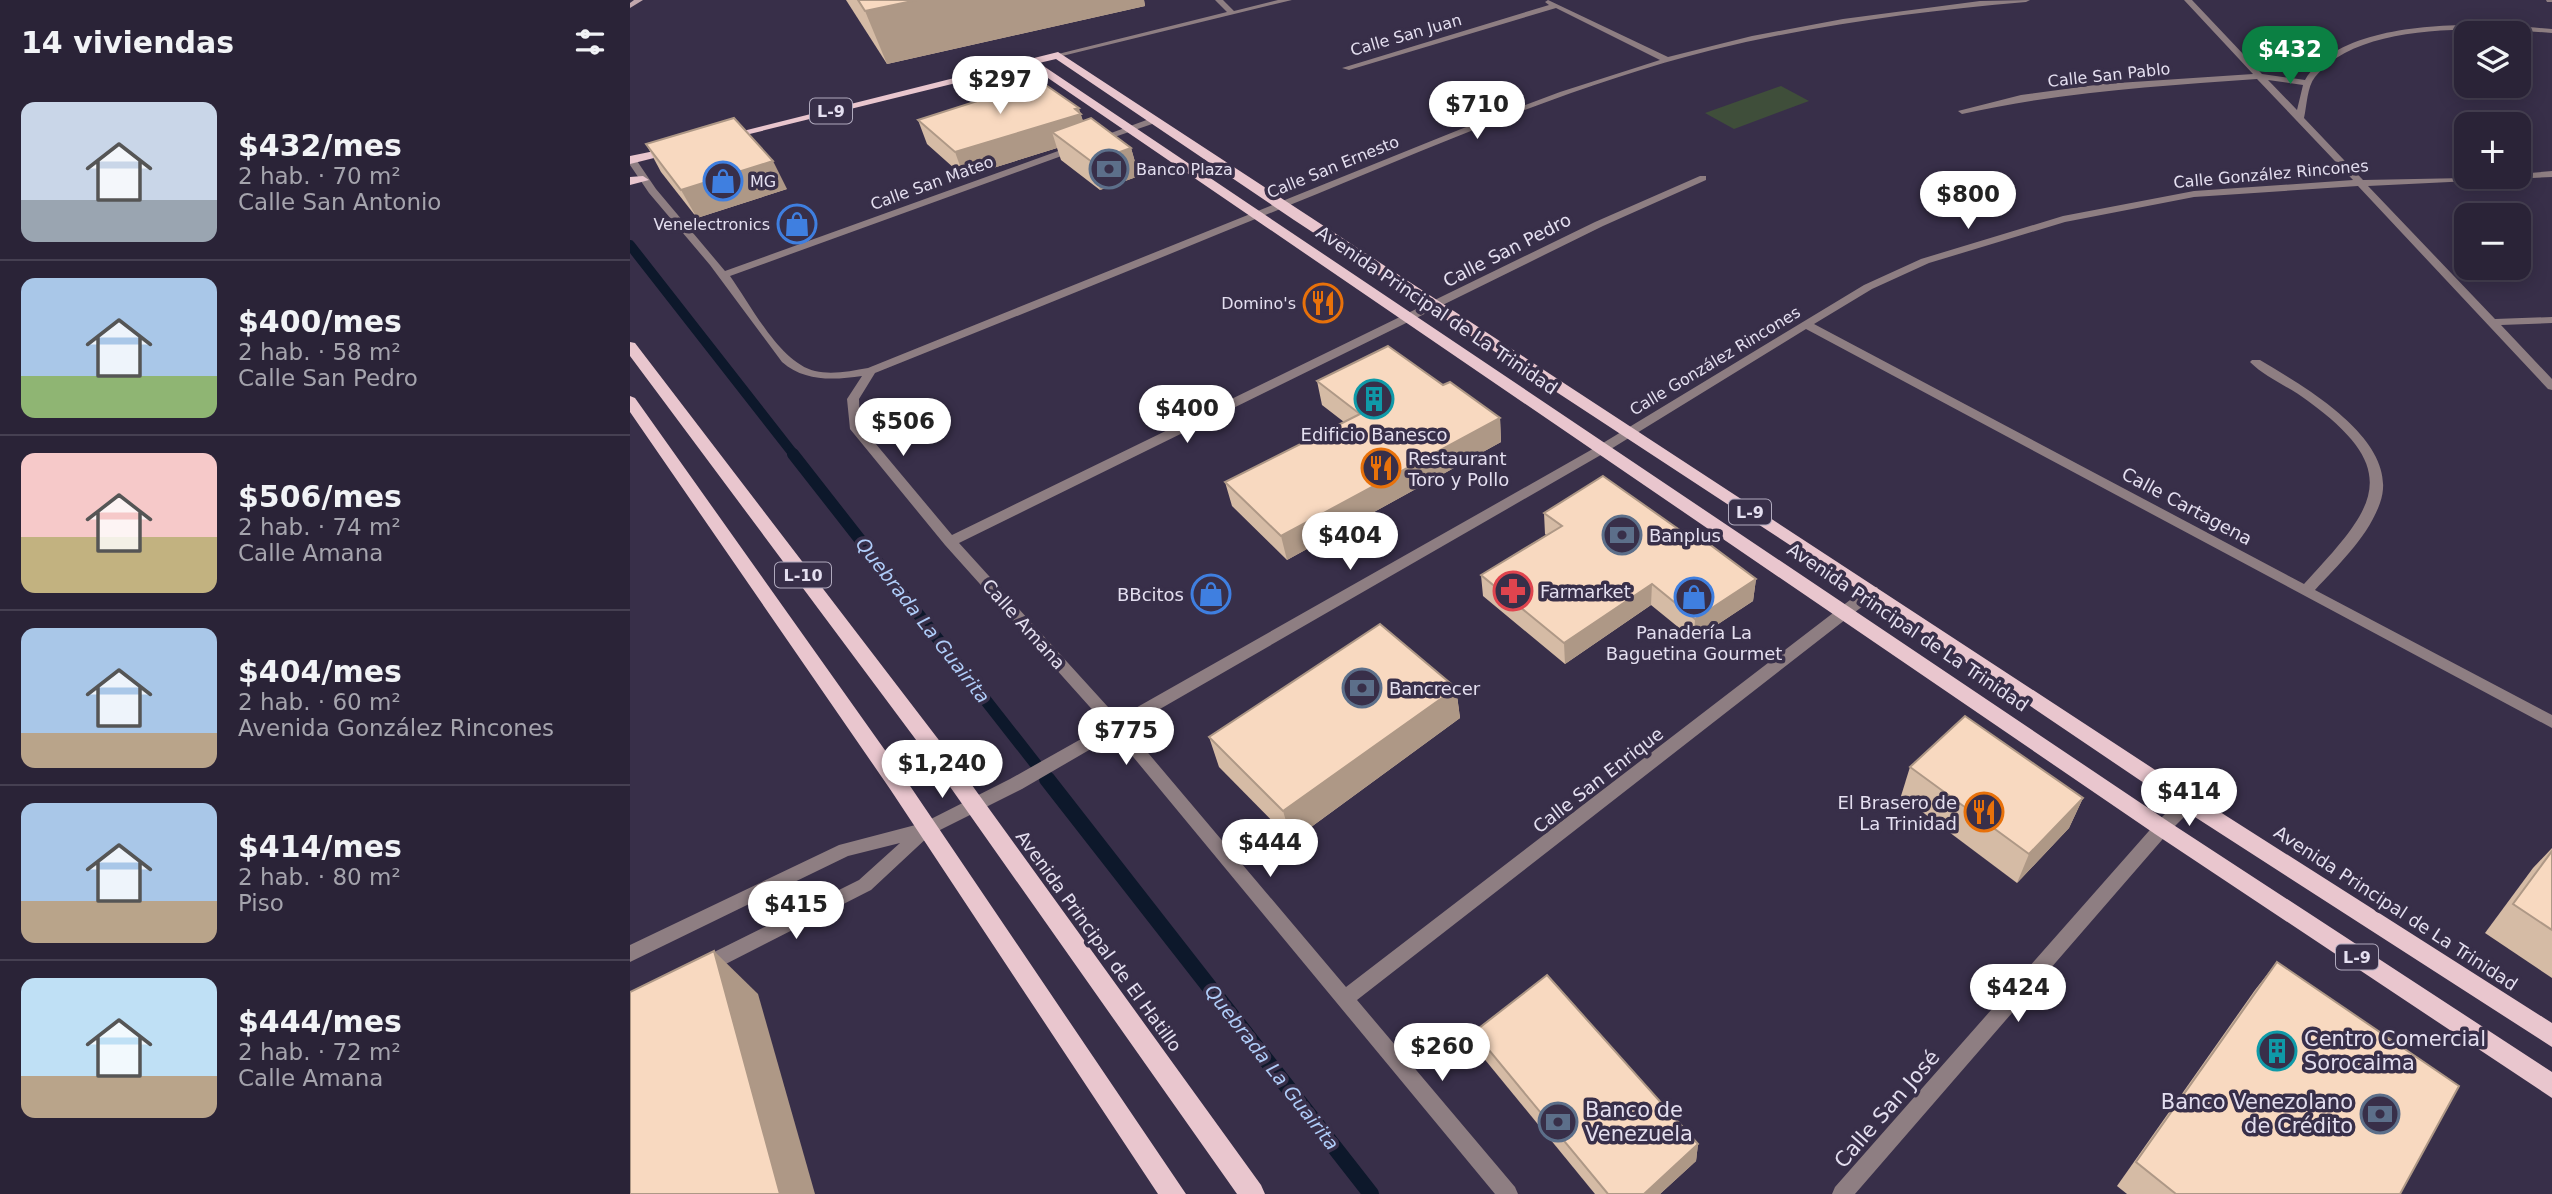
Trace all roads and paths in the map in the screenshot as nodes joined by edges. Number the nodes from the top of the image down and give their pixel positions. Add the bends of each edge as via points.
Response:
1 (639, 0) edge
2 (1219, 0) edge
3 (1288, 0) edge
4 (1544, 0) edge
5 (2026, 0) edge
6 (2188, 0) edge
7 (630, 6) edge
8 (1555, 6) junction
9 (1232, 13) junction
10 (2552, 31) edge
11 (1058, 55) junction
12 (1667, 61) junction
13 (1031, 62) junction
14 (1346, 68) dead end
15 (2259, 76) junction
16 (2309, 80) junction
17 (1962, 111) dead end
18 (2300, 117) junction
19 (1152, 121) junction
20 (1127, 130) junction
21 (714, 140) edge
22 (687, 146) edge
23 (630, 160) edge
24 (2552, 174) edge
25 (1703, 178) dead end
26 (636, 181) edge
27 (2360, 182) junction
28 (1281, 205) junction
29 (1256, 216) junction
30 (723, 275) junction
31 (1435, 306) junction
32 (1410, 318) junction
33 (2552, 320) edge
34 (2492, 322) junction
35 (1805, 324) junction
36 (630, 346) edge
37 (2256, 362) dead end
38 (871, 371) junction
39 (2552, 386) edge
40 (630, 401) edge
41 (1628, 433) junction
42 (1602, 449) junction
43 (950, 542) junction
44 (2307, 590) junction
45 (1872, 591) junction
46 (1847, 612) junction
47 (2552, 722) edge
48 (1113, 728) junction
49 (2188, 802) junction
50 (974, 805) junction
51 (2162, 828) junction
52 (927, 829) junction
53 (630, 954) edge
54 (692, 972) edge
55 (1346, 998) junction
56 (2552, 1036) edge
57 (2552, 1086) edge
58 (1174, 1194) edge
59 (1252, 1194) edge
60 (1507, 1194) edge
61 (1842, 1194) edge

1 - 7 main road
2 - 9 street
3 - 9 street
4 - 8 street
5 - 12 street, Calle San Ernesto via 1844,22
6 - 15 street
8 - 12 street
8 - 14 street, Calle San Juan
9 - 11 street
10 - 16 street via 2448,27 2390,34 2343,51 2323,63
11 - 13 main road, L-9
11 - 19 main road, Avenida Principal de La Trinidad / L-9
12 - 28 street, Calle San Ernesto via 1521,108
13 - 20 main road, Avenida Principal de La Trinidad / L-9
13 - 21 main road, L-9
15 - 16 street, Calle San Pablo
15 - 17 street, Calle San Pablo via 2103,87
15 - 18 street
16 - 18 street
18 - 27 street
19 - 20 street, Calle San Mateo
19 - 28 main road, Avenida Principal de La Trinidad / L-9
20 - 29 main road, Avenida Principal de La Trinidad / L-9
20 - 30 street, Calle San Mateo
22 - 23 main road
23 - 26 street
24 - 27 street, Calle González Rincones
25 - 31 street, Calle San Pedro
26 - 30 street
27 - 34 street
27 - 35 street, Calle González Rincones via 2194,194 2063,219 1926,261 1868,287
28 - 29 street, Calle San Ernesto
28 - 31 main road, Avenida Principal de La Trinidad / L-9
29 - 32 main road, Avenida Principal de La Trinidad / L-9
29 - 38 street, Calle San Ernesto
30 - 38 street via 790,364 832,377
31 - 32 street, Calle San Pedro
31 - 41 main road, Avenida Principal de La Trinidad / L-9
32 - 42 main road, Avenida Principal de La Trinidad / L-9
32 - 43 street, Calle San Pedro
33 - 34 street
34 - 39 street
35 - 41 street, Calle González Rincones
35 - 44 street, Calle Cartagena
36 - 50 main road, Avenida Principal de El Hatillo / L-10
37 - 44 street via 2303,390 2350,430 2371,463 2377,489 2354,536
38 - 43 street, Calle Amana via 853,399 854,426
40 - 52 main road, L-10
41 - 42 street, Calle González Rincones
41 - 45 main road, Avenida Principal de La Trinidad / L-9
42 - 46 main road, Avenida Principal de La Trinidad / L-9
42 - 48 street, Calle González Rincones
43 - 48 street, Calle Amana
44 - 47 street, Calle Cartagena
45 - 46 street, Calle San Enrique
45 - 49 main road, Avenida Principal de La Trinidad / L-9
46 - 51 main road, Avenida Principal de La Trinidad / L-9
46 - 55 street, Calle San Enrique
48 - 50 street, Calle González Rincones
48 - 55 street, Calle Amana
49 - 51 street, Calle San José
49 - 56 main road, Avenida Principal de La Trinidad / L-9
50 - 52 street, Calle González Rincones
50 - 59 main road, Avenida Principal de El Hatillo / L-10
51 - 57 main road, Avenida Principal de La Trinidad / L-9
51 - 61 street, Calle San José
52 - 53 street via 845,850
52 - 54 street via 865,885
52 - 58 main road, L-10
55 - 60 street, Calle Amana

